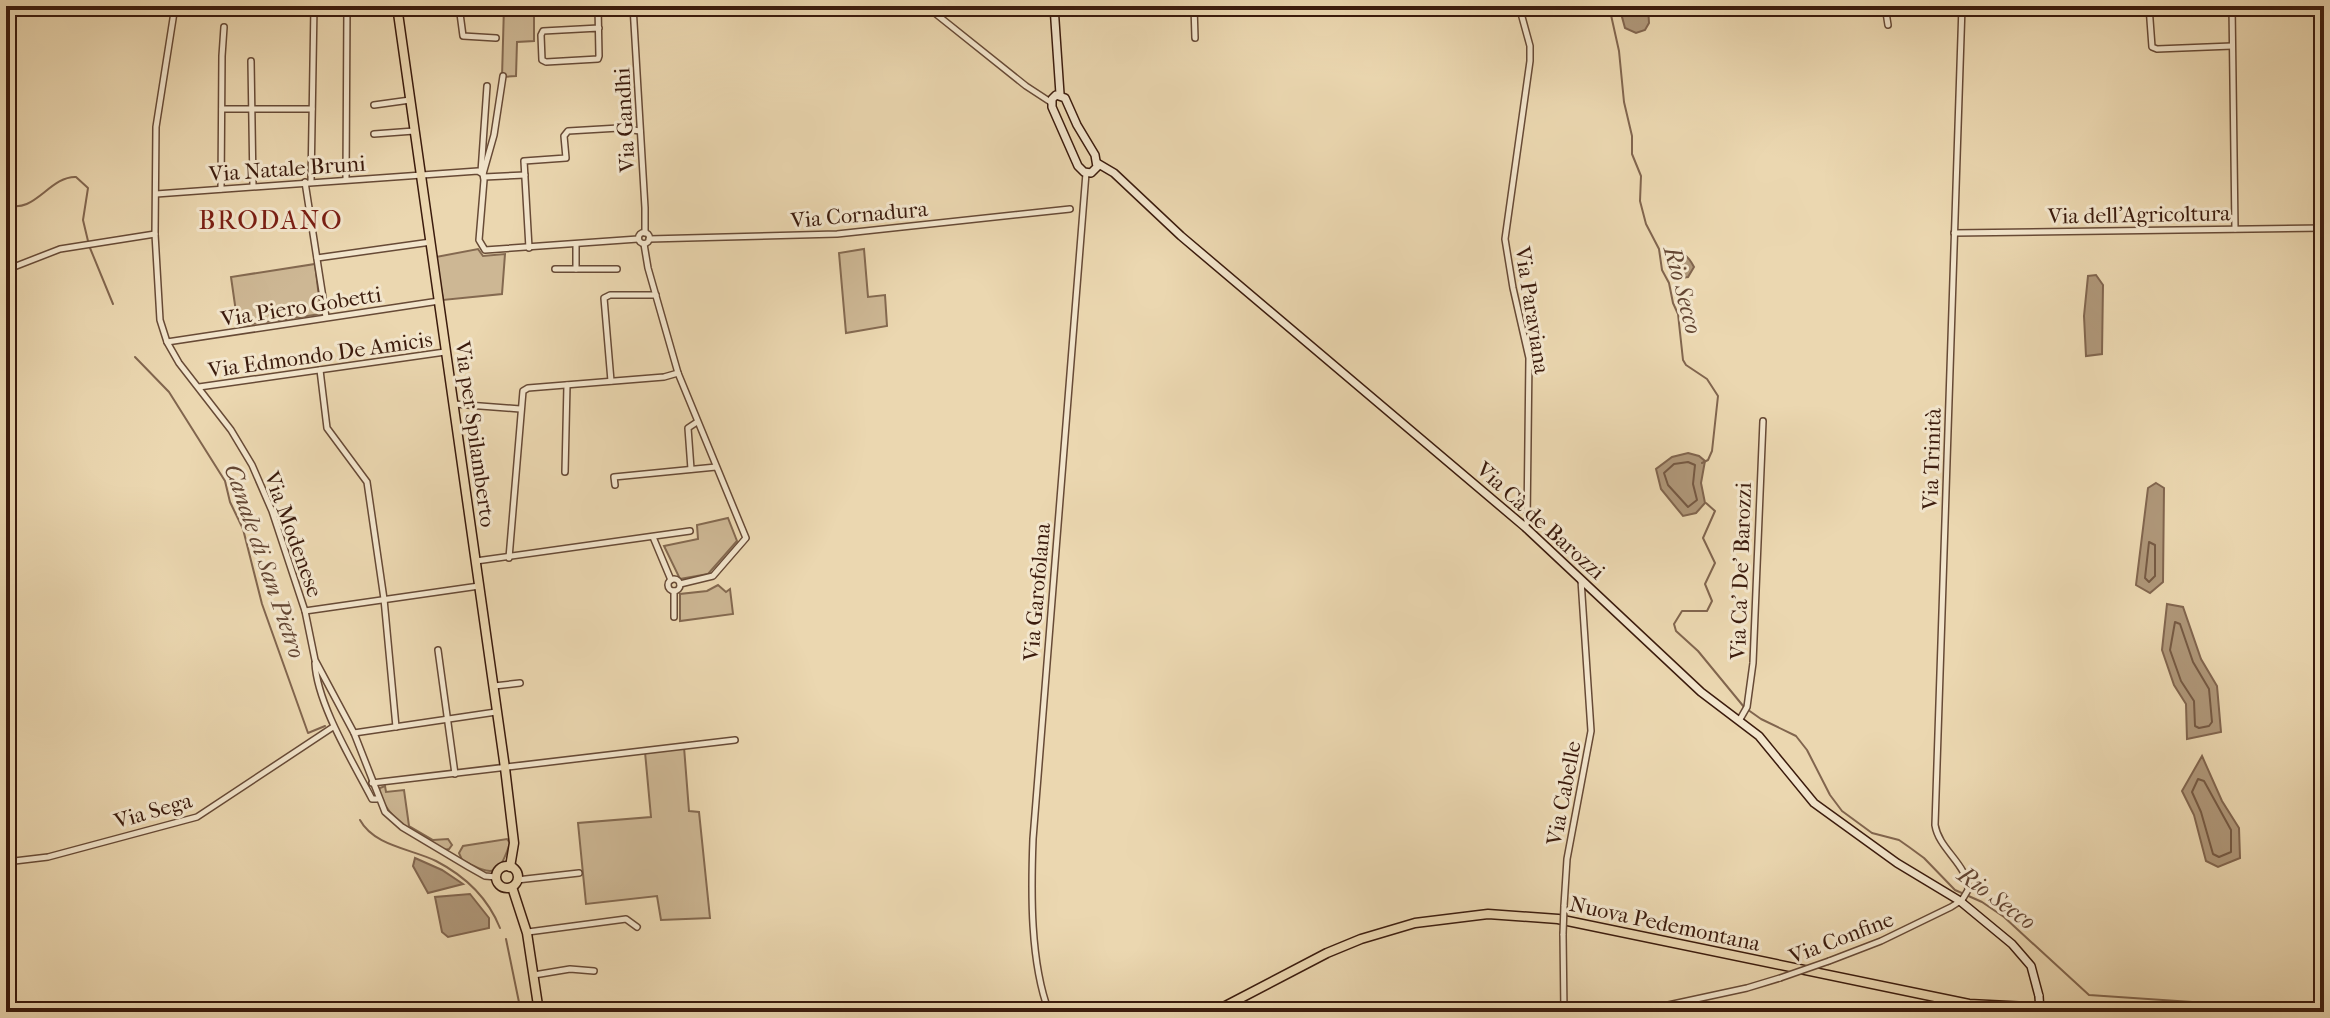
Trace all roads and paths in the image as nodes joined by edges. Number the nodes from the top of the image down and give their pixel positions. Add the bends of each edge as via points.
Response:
1 (175, 6) edge
2 (211, 6) edge
3 (226, 6) edge
4 (314, 6) edge
5 (347, 6) edge
6 (397, 6) edge
7 (459, 6) edge
8 (598, 6) edge
9 (633, 6) edge
10 (666, 6) edge
11 (725, 6) edge
12 (926, 6) edge
13 (1054, 6) edge
14 (1194, 6) edge
15 (1519, 6) edge
16 (1885, 6) edge
17 (1962, 6) edge
18 (2149, 6) edge
19 (2232, 6) edge
20 (1888, 25) dead end
21 (224, 27) dead end
22 (599, 28) junction
23 (496, 38) dead end
24 (1195, 38) dead end
25 (2233, 46) junction
26 (251, 61) dead end
27 (503, 76) dead end
28 (487, 86) dead end
29 (1060, 94) junction
30 (410, 100) junction
31 (1052, 103) junction
32 (374, 105) dead end
33 (222, 109) junction
34 (252, 109) junction
35 (312, 109) junction
36 (415, 131) junction
37 (640, 131) junction
38 (374, 134) dead end
39 (1097, 163) junction
40 (1086, 173) junction
41 (421, 174) junction
42 (482, 174) junction
43 (525, 175) junction
44 (346, 179) junction
45 (308, 182) junction
46 (253, 186) junction
47 (221, 189) junction
48 (156, 194) junction
49 (1070, 209) dead end
50 (2324, 228) edge
51 (2235, 229) junction
52 (645, 233) junction
53 (1954, 233) junction
54 (155, 234) junction
55 (638, 239) junction
56 (431, 242) junction
57 (647, 242) junction
58 (576, 244) junction
59 (529, 248) junction
60 (317, 258) junction
61 (555, 269) dead end
62 (576, 269) junction
63 (617, 269) dead end
64 (6, 270) edge
65 (656, 295) junction
66 (440, 301) junction
67 (326, 317) junction
68 (167, 342) junction
69 (446, 352) junction
70 (320, 370) junction
71 (678, 373) junction
72 (611, 381) junction
73 (567, 385) junction
74 (199, 387) junction
75 (452, 404) junction
76 (520, 409) junction
77 (1763, 421) dead end
78 (697, 422) junction
79 (716, 467) junction
80 (691, 469) junction
81 (565, 472) dead end
82 (615, 485) dead end
83 (1525, 527) junction
84 (690, 531) dead end
85 (653, 537) junction
86 (509, 558) junction
87 (476, 561) junction
88 (671, 580) junction
89 (1581, 580) junction
90 (680, 584) junction
91 (480, 586) junction
92 (674, 591) junction
93 (384, 599) junction
94 (305, 611) junction
95 (674, 617) dead end
96 (438, 650) dead end
97 (315, 660) junction
98 (520, 683) dead end
99 (494, 686) junction
100 (497, 712) junction
101 (447, 720) junction
102 (1739, 721) junction
103 (333, 727) junction
104 (396, 727) junction
105 (354, 733) junction
106 (735, 740) dead end
107 (505, 768) junction
108 (455, 774) junction
109 (372, 783) junction
110 (378, 799) junction
111 (6, 862) edge
112 (510, 867) junction
113 (579, 873) dead end
114 (496, 877) junction
115 (514, 883) junction
116 (1961, 901) junction
117 (637, 927) dead end
118 (527, 933) junction
119 (594, 971) dead end
120 (533, 975) junction
121 (539, 1012) edge
122 (1049, 1012) edge
123 (1214, 1012) edge
124 (1564, 1012) edge
125 (1636, 1012) edge
126 (2040, 1012) edge
127 (2124, 1012) edge

1 - 48 street, Via Modenese via 156,127
2 - 3 street
4 - 35 street
5 - 44 street
6 - 30 main road, Via per Spilamberto
7 - 23 street via 463,36
8 - 22 street
9 - 37 street, Via Gandhi
10 - 11 street
12 - 31 street
13 - 29 street
14 - 24 street
15 - 83 street, Via Paraviana via 1530,61 1505,239 1529,358
16 - 20 street
17 - 53 street, Via Trinità
18 - 25 street via 2152,47
19 - 25 street
21 - 33 street
22 - 22 street via 543,31 542,60 598,59
25 - 51 street
26 - 34 street
27 - 42 street
28 - 42 street
29 - 31 street
29 - 39 street
30 - 32 street
30 - 36 main road, Via per Spilamberto
31 - 40 street via 1078,166
33 - 34 street
33 - 47 street
34 - 35 street
34 - 46 street
35 - 45 street
36 - 38 street
36 - 41 main road, Via per Spilamberto
37 - 43 street via 566,132 566,158 529,159 523,163
37 - 52 street, Via Gandhi
39 - 40 street via 1094,172
39 - 83 street, Via Cà de Barozzi
40 - 122 street, Via Garofolana via 1033,839 1034,930
41 - 42 street
41 - 44 street, Via Natale Bruni
41 - 56 main road, Via per Spilamberto
42 - 43 street
42 - 59 street via 481,247
43 - 59 street
44 - 45 street, Via Natale Bruni
45 - 46 street, Via Natale Bruni
45 - 60 street
46 - 47 street, Via Natale Bruni
47 - 48 street, Via Natale Bruni
48 - 54 street, Via Modenese
49 - 57 street, Via Cornadura via 829,235
50 - 51 street, Via dell'Agricoltura
51 - 53 street, Via dell'Agricoltura
52 - 55 street
52 - 57 street
53 - 116 street, Via Trinità via 1935,825 1968,882
54 - 64 street via 60,249
54 - 68 street, Via Modenese via 160,320
55 - 57 street
55 - 58 street
56 - 60 street
56 - 66 main road, Via per Spilamberto
57 - 65 street
58 - 59 street
58 - 62 street
60 - 67 street
61 - 62 street
62 - 63 street
65 - 71 street
65 - 72 street via 604,298
66 - 67 street, Via Piero Gobetti
66 - 69 main road, Via per Spilamberto
67 - 68 street, Via Piero Gobetti
68 - 74 street, Via Modenese
69 - 70 street, Via Edmondo De Amicis
69 - 75 main road, Via per Spilamberto
70 - 74 street, Via Edmondo De Amicis
70 - 93 street via 327,428 367,482
71 - 72 street
71 - 78 street
72 - 73 street
73 - 76 street via 525,389
73 - 81 street
74 - 94 street, Via Modenese via 252,465
75 - 76 street
75 - 87 main road, Via per Spilamberto
76 - 86 street
77 - 102 street, Via Ca' De' Barozzi via 1753,663
78 - 79 street
78 - 80 street via 687,431
79 - 80 street
79 - 90 street via 746,538 713,576
80 - 82 street via 614,477
83 - 89 street, Via Cà de Barozzi
84 - 85 street
85 - 86 street
85 - 88 street
86 - 87 street
87 - 91 main road, Via per Spilamberto
88 - 90 street
88 - 92 street
89 - 102 street, Via Cà de Barozzi
89 - 124 street, Via Cabelle, bridge via 1591,731 1567,859
90 - 92 street
91 - 93 street
91 - 99 main road, Via per Spilamberto
92 - 95 street
93 - 94 street
93 - 104 street
94 - 97 street, Via Modenese
96 - 101 street
97 - 103 street via 315,679
97 - 105 street, Via Modenese
98 - 99 street
99 - 100 main road, Via per Spilamberto
100 - 101 street
100 - 107 main road, Via per Spilamberto
101 - 104 street
101 - 108 street
102 - 116 street, Via Cà de Barozzi via 1759,736 1814,803
103 - 110 street via 372,799
103 - 111 street, Via Sega via 197,817 48,857
104 - 105 street
105 - 109 street, Via Modenese
106 - 107 street
107 - 108 street
107 - 112 main road, Via per Spilamberto via 514,843
108 - 109 street
109 - 110 street, Via Modenese
110 - 114 street, Via Modenese via 402,827 485,876
112 - 114 main road via 501,867
112 - 115 main road via 516,872
113 - 115 street
114 - 115 main road via 501,886
115 - 118 main road
116 - 125 street, Via Confine, bridge via 1881,941 1780,978
116 - 126 street, Via Cà de Barozzi, bridge via 2025,956 2035,976
117 - 118 street via 626,919
118 - 120 main road
119 - 120 street
120 - 121 main road
123 - 127 main road, Nuova Pedemontana via 1361,939 1415,923 1488,914 1558,919 1969,1004

